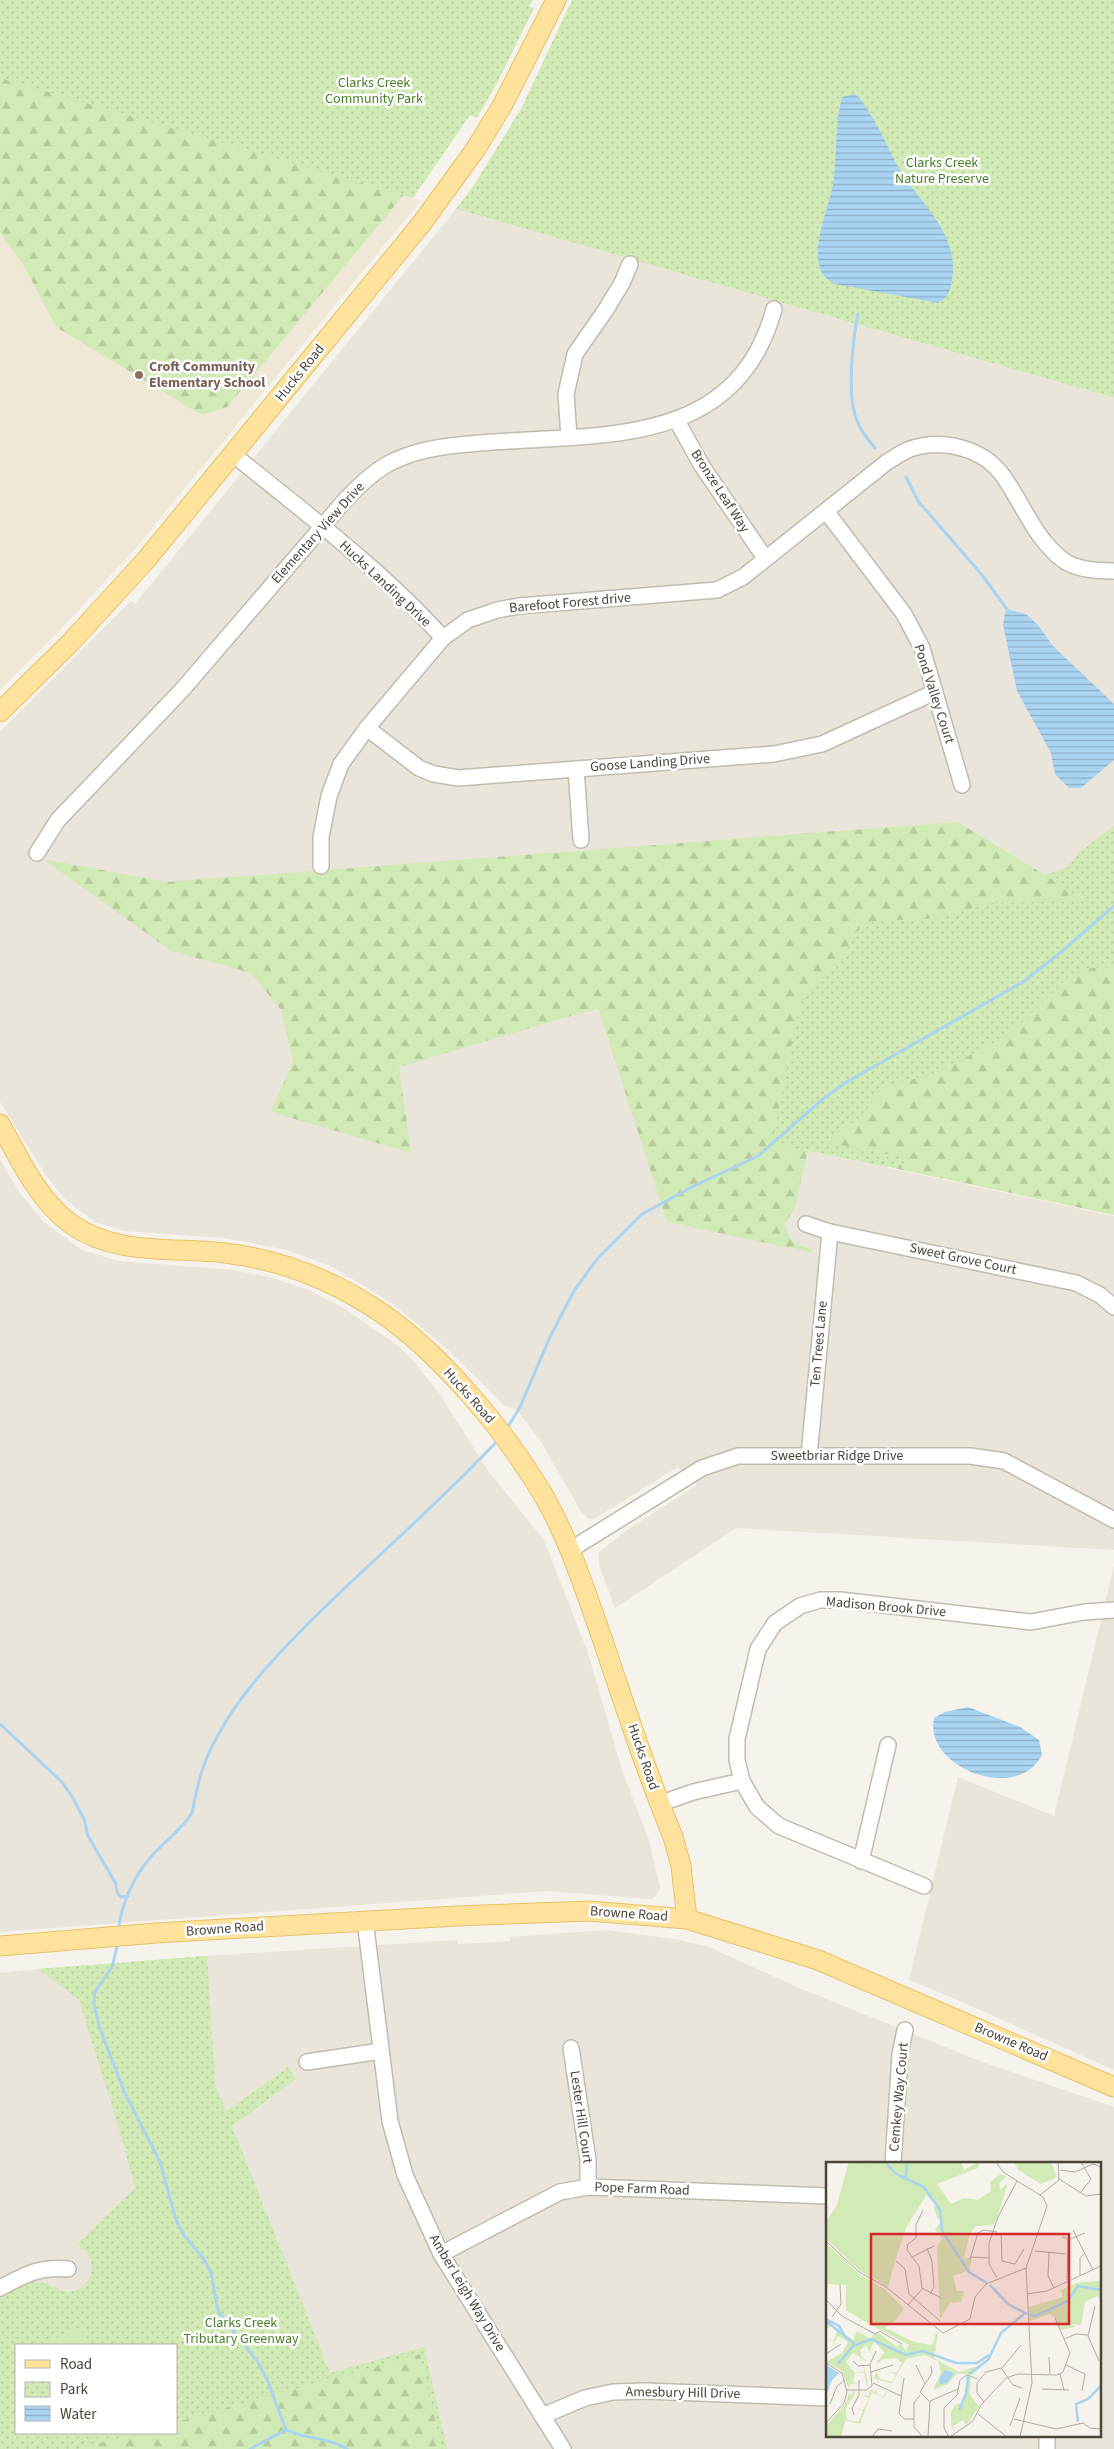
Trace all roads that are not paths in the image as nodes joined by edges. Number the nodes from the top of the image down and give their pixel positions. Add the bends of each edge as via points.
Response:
1 (556, 0) edge
2 (630, 264) dead end
3 (774, 310) dead end
4 (678, 421) junction
5 (569, 437) junction
6 (234, 455) junction
7 (826, 511) junction
8 (322, 526) junction
9 (765, 558) junction
10 (1114, 571) edge
11 (442, 638) junction
12 (935, 692) junction
13 (0, 712) edge
14 (367, 728) junction
15 (576, 768) junction
16 (962, 785) dead end
17 (581, 840) dead end
18 (37, 853) dead end
19 (321, 866) dead end
20 (0, 1124) edge
21 (806, 1224) dead end
22 (830, 1232) junction
23 (1114, 1307) edge
24 (809, 1456) junction
25 (1114, 1520) edge
26 (570, 1550) junction
27 (1114, 1610) edge
28 (888, 1745) dead end
29 (742, 1781) junction
30 (659, 1804) junction
31 (861, 1861) junction
32 (924, 1886) dead end
33 (688, 1918) junction
34 (365, 1920) junction
35 (0, 1946) edge
36 (904, 2030) dead end
37 (570, 2048) dead end
38 (381, 2052) junction
39 (307, 2062) dead end
40 (1114, 2087) edge
41 (894, 2162) edge
42 (588, 2187) junction
43 (826, 2196) edge
44 (441, 2254) junction
45 (68, 2268) dead end
46 (0, 2288) edge
47 (826, 2398) edge
48 (542, 2416) junction
49 (1047, 2436) edge
50 (563, 2449) edge
51 (1047, 2449) edge

1 - 6 main road, Hucks Road via 502,106 451,184
2 - 5 street via 622,283 576,354 566,394
3 - 4 street, Elementary View Drive via 768,335 737,380 712,402
4 - 5 street, Elementary View Drive via 641,431
4 - 9 street, Bronze Leaf Way via 702,466
5 - 8 street, Elementary View Drive via 444,446 395,460 370,476
6 - 8 street, Hucks Landing Drive
6 - 13 main road, Hucks Road via 106,605
7 - 9 street, Barefoot Forest drive
7 - 10 street via 887,462 910,449 956,446 982,456 1002,475 1042,539 1064,561 1094,571
7 - 12 street, Pond Valley Court via 904,614 922,648
8 - 11 street, Hucks Landing Drive
8 - 18 street, Elementary View Drive via 182,690 58,820
9 - 11 street, Barefoot Forest drive via 743,577 717,590 496,610 468,620
11 - 14 street, Barefoot Forest drive
12 - 15 street, Goose Landing Drive via 822,744 774,754
12 - 16 street, Pond Valley Court
14 - 15 street, Goose Landing Drive via 419,768 434,774 458,778
14 - 19 street, Barefoot Forest drive via 341,764 329,796 322,830
15 - 17 street
20 - 26 main road, Hucks Road via 47,1202 90,1236 139,1248 224,1253 284,1264 327,1281 384,1315 454,1378 496,1426 545,1498
21 - 22 street, Sweet Grove Court
22 - 23 street, Sweet Grove Court via 1076,1283 1100,1295
22 - 24 street, Ten Trees Lane
24 - 25 street, Sweetbriar Ridge Drive via 970,1456 1004,1461
24 - 26 street, Sweetbriar Ridge Drive via 738,1456 702,1468
26 - 30 main road, Hucks Road
27 - 29 street, Madison Brook Drive via 1030,1622 840,1600 820,1600 800,1606 775,1623 758,1649 737,1739
28 - 31 street
29 - 30 street
29 - 31 street, Madison Brook Drive via 757,1807 779,1826
30 - 33 main road, Hucks Road via 681,1866
31 - 32 street, Madison Brook Drive
33 - 34 main road, Browne Road via 589,1911
33 - 40 main road, Browne Road via 818,1960
34 - 35 main road, Browne Road
34 - 38 street, Amber Leigh Way Drive
36 - 41 street, Cemkey Way Court
37 - 42 street, Lester Hill Court via 588,2160
38 - 39 street
38 - 44 street, Amber Leigh Way Drive via 390,2121 405,2175
42 - 43 street, Pope Farm Road
42 - 44 street, Pope Farm Road via 560,2192
44 - 48 street, Amber Leigh Way Drive
45 - 46 street via 38,2269
47 - 48 street, Amesbury Hill Drive via 613,2392 585,2398
48 - 50 street, Amber Leigh Way Drive
49 - 51 street

